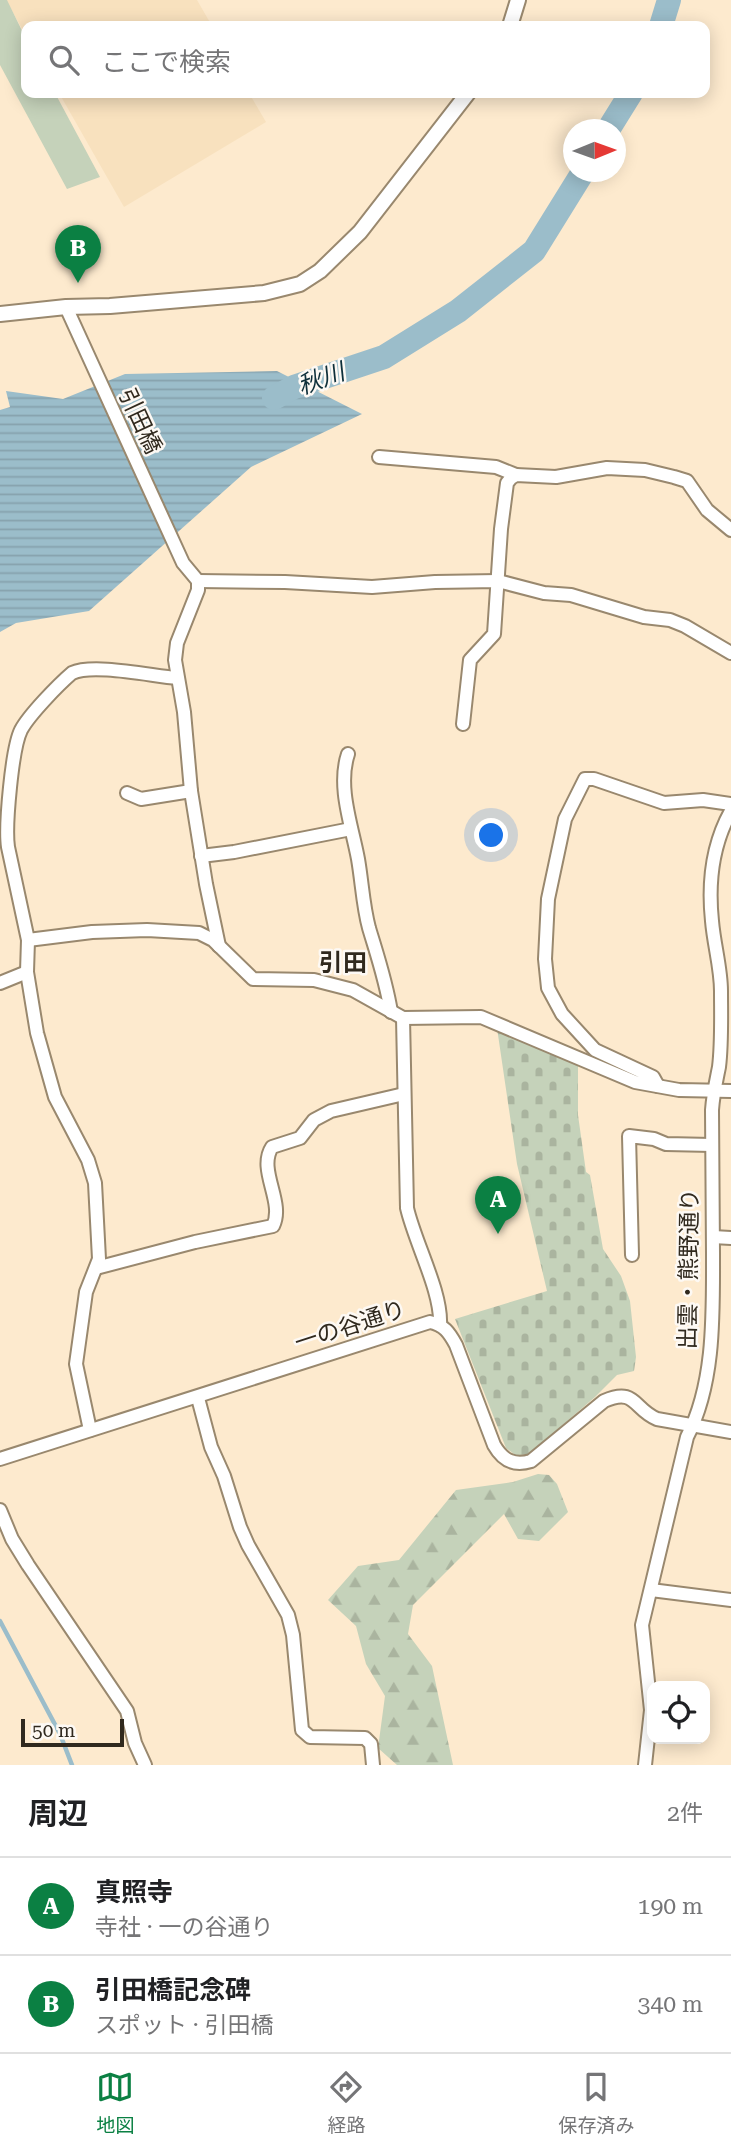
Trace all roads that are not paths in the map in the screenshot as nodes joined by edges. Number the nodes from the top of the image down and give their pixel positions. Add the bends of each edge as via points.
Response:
1 (518, 0) edge
2 (512, 21) edge
3 (464, 98) edge
4 (68, 313) junction
5 (0, 314) edge
6 (379, 457) dead end
7 (516, 475) junction
8 (731, 530) edge
9 (198, 581) junction
10 (498, 581) junction
11 (731, 653) edge
12 (177, 678) junction
13 (463, 724) dead end
14 (348, 754) dead end
15 (191, 791) junction
16 (127, 793) dead end
17 (731, 804) edge
18 (731, 811) edge
19 (351, 829) junction
20 (201, 856) junction
21 (28, 940) junction
22 (219, 946) junction
23 (27, 972) junction
24 (0, 983) edge
25 (391, 1012) junction
26 (403, 1018) junction
27 (658, 1086) junction
28 (713, 1090) junction
29 (731, 1091) edge
30 (404, 1094) junction
31 (712, 1145) junction
32 (713, 1237) junction
33 (731, 1238) edge
34 (632, 1255) dead end
35 (96, 1268) junction
36 (440, 1325) junction
37 (198, 1398) junction
38 (693, 1425) junction
39 (90, 1430) junction
40 (731, 1432) edge
41 (0, 1459) edge
42 (0, 1510) edge
43 (651, 1590) junction
44 (731, 1600) edge
45 (145, 1765) edge
46 (373, 1765) edge
47 (645, 1765) edge

1 - 2 street
3 - 4 street via 360,232 306,281 264,293
4 - 5 street
4 - 9 street, 引田橋 via 183,563
6 - 7 street via 496,467
7 - 8 street via 556,477 607,468 674,477 687,481 707,510
7 - 10 street via 507,484
9 - 10 street via 372,587
9 - 12 street via 177,643
10 - 11 street via 670,620
10 - 13 street via 494,634 470,660
12 - 15 street
12 - 21 street via 78,670 23,727 17,740 6,835
14 - 19 street via 344,787
15 - 16 street via 141,799
15 - 20 street
17 - 27 street via 703,800 664,803 585,779 565,819 548,899 548,988 562,1014 595,1050 653,1077
18 - 28 street, 出雲・熊野通り via 713,861 711,919 721,975 719,1067
19 - 20 street
19 - 25 street via 364,905
20 - 22 street
21 - 22 street via 147,930 199,933
21 - 23 street
22 - 25 street via 253,979 314,981 353,990
23 - 24 street
23 - 35 street via 37,1033 55,1097 95,1183
25 - 26 street
26 - 27 street via 481,1017 635,1082
26 - 30 street
27 - 28 street
28 - 29 street
28 - 31 street, 出雲・熊野通り
30 - 35 street via 331,1111 314,1120 300,1138 272,1147 267,1160 275,1213 272,1226
30 - 36 street via 407,1208 441,1310
31 - 32 street, 出雲・熊野通り
31 - 34 street via 666,1144 629,1136
32 - 33 street
32 - 38 street, 出雲・熊野通り via 713,1324
35 - 39 street via 86,1292 76,1364
36 - 37 street, 一の谷通り via 423,1324
36 - 38 street, 一の谷通り via 456,1345 494,1446 508,1461 531,1461 604,1401 618,1395 628,1396 649,1416
37 - 39 street, 一の谷通り
37 - 46 street via 240,1527 288,1615 302,1730 310,1737 365,1738 371,1744
38 - 40 street, 一の谷通り
38 - 43 street, 出雲・熊野通り
39 - 41 street, 一の谷通り
42 - 45 street via 22,1556 127,1711
43 - 44 street
43 - 47 street, 出雲・熊野通り via 642,1625 651,1710

